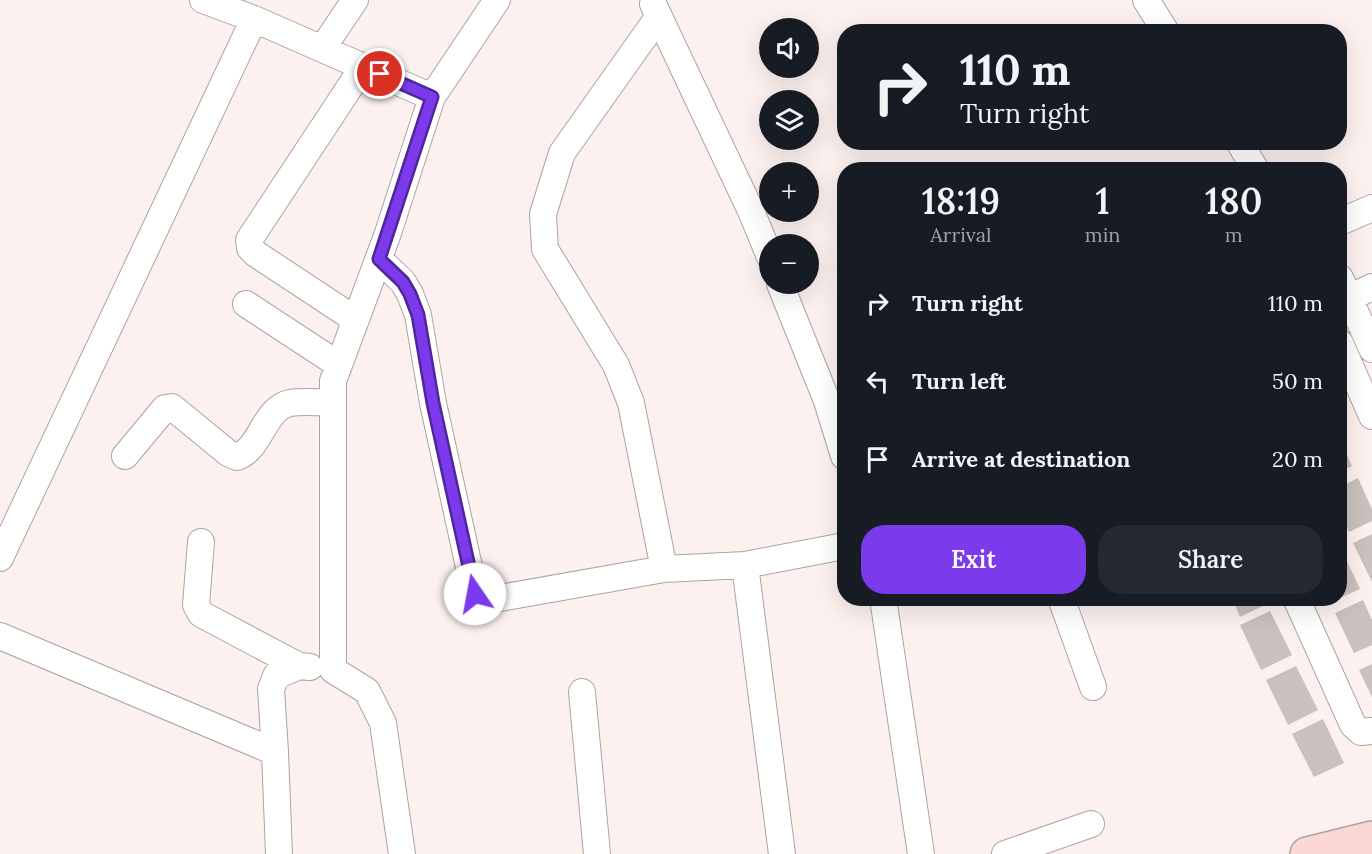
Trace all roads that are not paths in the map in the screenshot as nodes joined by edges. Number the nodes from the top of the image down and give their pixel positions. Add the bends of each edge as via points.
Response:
1 (355, 0) edge
2 (497, 0) edge
3 (1146, 0) edge
4 (209, 1) edge
5 (655, 8) edge
6 (254, 19) junction
7 (1161, 24) edge
8 (322, 49) junction
9 (363, 67) junction
10 (432, 97) junction
11 (1372, 208) edge
12 (1347, 219) edge
13 (761, 234) edge
14 (379, 259) junction
15 (1372, 287) edge
16 (1347, 288) edge
17 (784, 294) edge
18 (1347, 295) edge
19 (246, 304) dead end
20 (356, 320) junction
21 (1372, 349) edge
22 (1347, 356) edge
23 (339, 365) junction
24 (1365, 382) edge
25 (333, 402) junction
26 (1372, 416) edge
27 (837, 433) edge
28 (124, 456) dead end
29 (201, 542) dead end
30 (837, 547) edge
31 (0, 558) edge
32 (745, 565) junction
33 (664, 569) junction
34 (884, 606) edge
35 (1064, 606) edge
36 (1300, 606) edge
37 (0, 636) edge
38 (299, 666) junction
39 (333, 670) junction
40 (1093, 687) dead end
41 (582, 692) dead end
42 (1372, 731) edge
43 (275, 752) junction
44 (1091, 824) dead end
45 (1372, 838) edge
46 (279, 854) edge
47 (402, 854) edge
48 (597, 854) edge
49 (782, 854) edge
50 (921, 854) edge
51 (1005, 854) edge
52 (1307, 854) edge

1 - 8 street
2 - 10 street
3 - 7 street
4 - 6 street
5 - 13 street
5 - 33 street via 562,153 543,214 545,249 616,364 631,403
6 - 8 street
6 - 31 street
8 - 9 street
9 - 10 street
9 - 20 street via 249,240 256,254
10 - 14 street
11 - 12 street
14 - 20 street
14 - 33 street via 403,282 418,315 478,599
15 - 16 street
17 - 27 street
18 - 21 street
19 - 23 street
20 - 23 street
22 - 24 street
23 - 25 street via 333,381
24 - 26 street
25 - 28 street via 282,406 237,457 172,407 165,408
25 - 39 street
29 - 38 street via 196,605 201,614
30 - 32 street
32 - 33 street
32 - 49 street
34 - 50 street
35 - 40 street
36 - 42 street via 1353,724 1361,732
37 - 43 street
38 - 39 street
38 - 43 street via 276,676 271,689
39 - 47 street via 367,691 383,723
41 - 48 street
43 - 46 street
44 - 51 street
45 - 52 street

